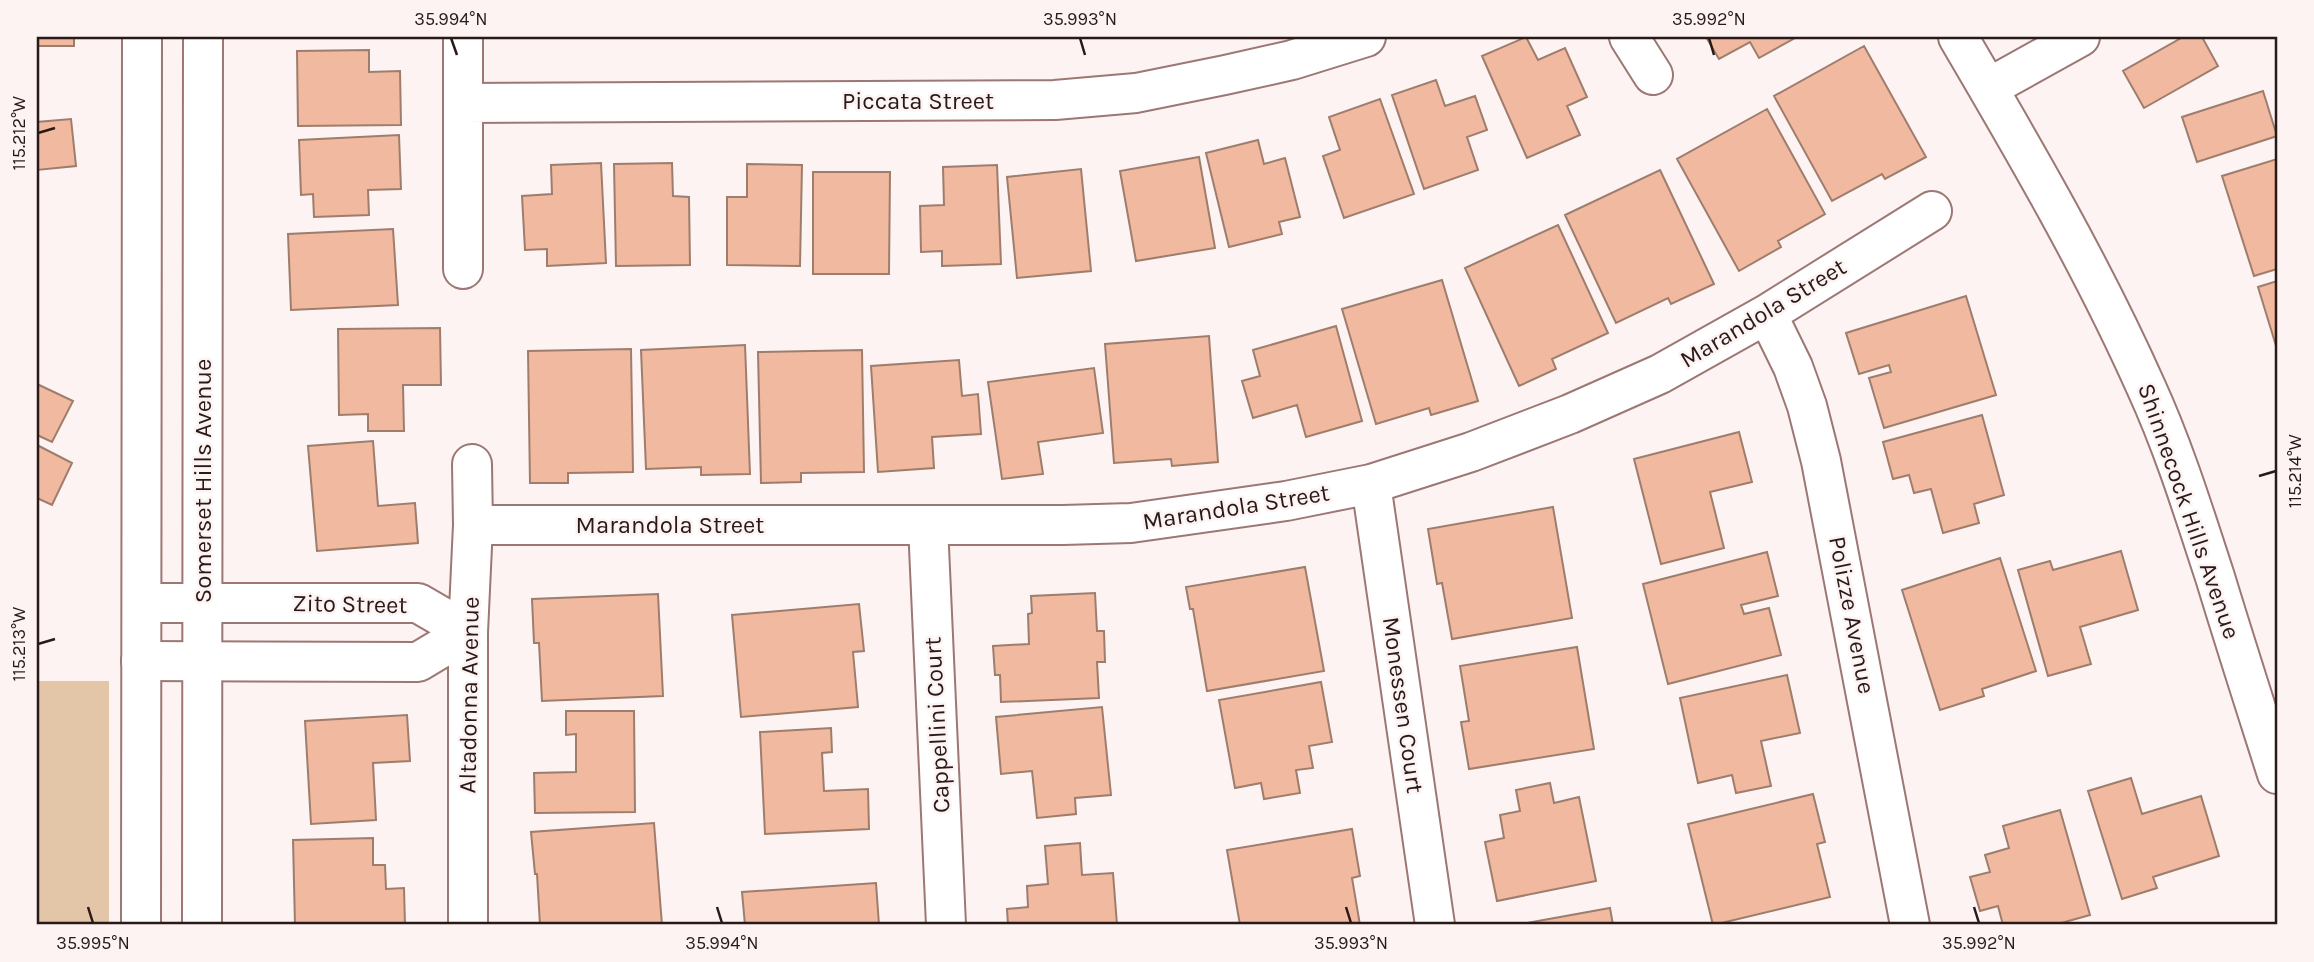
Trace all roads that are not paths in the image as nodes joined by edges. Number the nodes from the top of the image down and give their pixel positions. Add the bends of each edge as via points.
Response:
1 (142, 37) edge
2 (203, 37) edge
3 (463, 37) edge
4 (1366, 37) edge
5 (1629, 37) edge
6 (1958, 37) edge
7 (2080, 37) edge
8 (1653, 75) dead end
9 (1988, 88) junction
10 (464, 103) junction
11 (1933, 211) dead end
12 (463, 269) dead end
13 (1766, 314) junction
14 (472, 464) dead end
15 (1371, 484) junction
16 (473, 525) junction
17 (928, 525) junction
18 (142, 603) junction
19 (203, 603) junction
20 (366, 603) junction
21 (468, 632) junction
22 (141, 661) junction
23 (203, 662) junction
24 (365, 662) junction
25 (2265, 694) edge
26 (2275, 761) edge
27 (141, 925) edge
28 (202, 925) edge
29 (468, 925) edge
30 (946, 925) edge
31 (1435, 925) edge
32 (1910, 925) edge

1 - 18 street
2 - 19 street, Somerset Hills Avenue
3 - 10 street
4 - 10 street, Piccata Street via 1225,75 1136,93 1055,100
5 - 8 street
6 - 9 street, Shinnecock Hills Avenue
7 - 9 street
9 - 25 street, Shinnecock Hills Avenue via 2101,291 2147,389
10 - 12 street
11 - 13 street, Marandola Street
13 - 15 street, Marandola Street via 1660,374 1570,414
13 - 32 street, Polizze Avenue via 1793,367 1821,461
14 - 16 street, Altadonna Avenue
15 - 17 street, Marandola Street via 1286,502 1131,523
15 - 31 street, Monessen Court
16 - 17 street, Marandola Street
16 - 21 street, Altadonna Avenue
17 - 30 street, Cappellini Court
18 - 19 street, Zito Street
18 - 22 street
19 - 20 street, Zito Street
19 - 23 street, Somerset Hills Avenue
20 - 21 street, Zito Street via 418,603
20 - 24 street
21 - 24 street via 418,662
21 - 29 street, Altadonna Avenue
22 - 23 street
22 - 27 street
23 - 24 street
23 - 28 street, Somerset Hills Avenue
25 - 26 street, Shinnecock Hills Avenue

